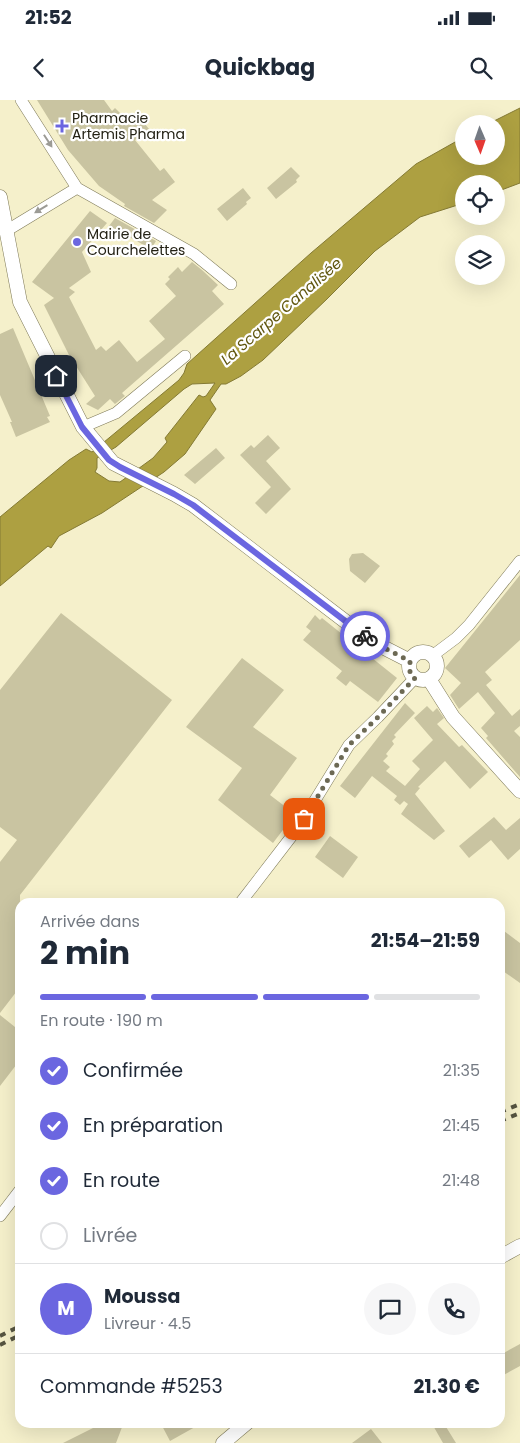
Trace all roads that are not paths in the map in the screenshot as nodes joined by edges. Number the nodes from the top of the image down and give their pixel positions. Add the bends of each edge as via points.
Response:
1 (21, 100) edge
2 (77, 188) junction
3 (0, 197) edge
4 (6, 231) junction
5 (231, 284) dead end
6 (185, 356) dead end
7 (86, 432) junction
8 (520, 561) edge
9 (432, 656) junction
10 (410, 661) junction
11 (415, 678) junction
12 (429, 678) junction
13 (520, 791) edge
14 (244, 898) edge
15 (15, 1196) edge
16 (0, 1216) edge
17 (520, 1246) edge
18 (505, 1254) edge
19 (241, 1428) edge
20 (223, 1443) edge

1 -> 2 street
2 -> 4 street
2 - 5 street via 194,254
3 - 4 street
4 - 7 street via 20,302
6 - 7 street via 116,413
7 - 10 street via 113,463 193,505 371,640
8 - 9 street via 462,632
9 - 10 street via 422,653
9 - 12 street via 437,666
10 - 11 street via 410,672
11 - 12 street
11 - 14 street via 349,745 301,824
12 - 13 street via 446,708
15 - 16 street
17 - 18 street
19 - 20 street

